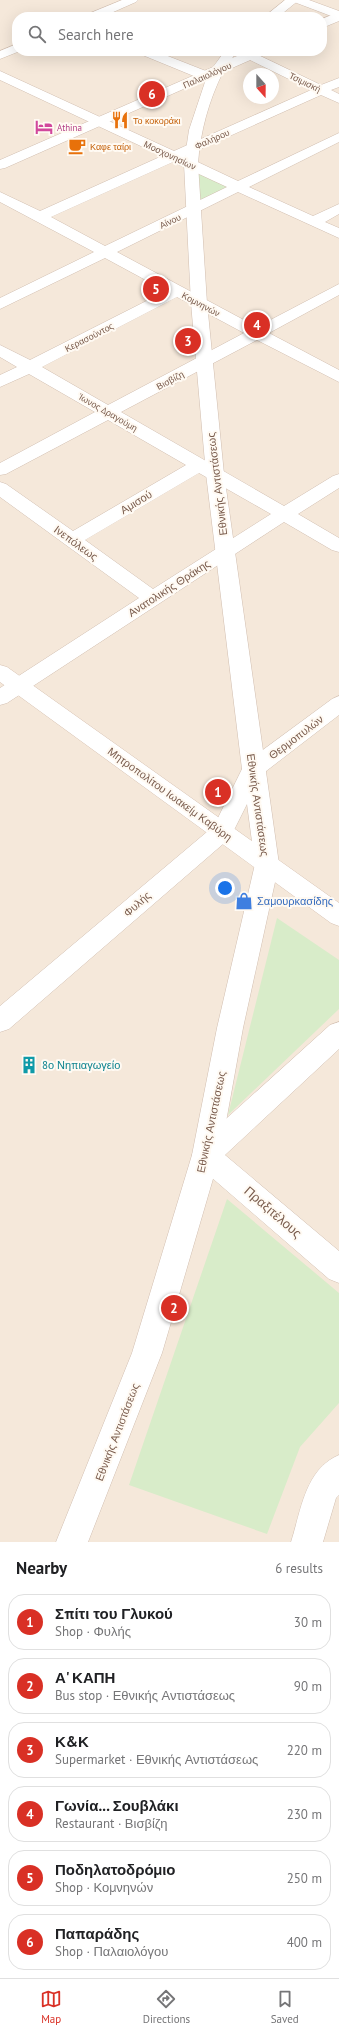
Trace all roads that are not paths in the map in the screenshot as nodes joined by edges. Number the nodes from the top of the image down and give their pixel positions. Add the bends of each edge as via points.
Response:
1 (132, 0) edge
2 (294, 0) edge
3 (298, 0) edge
4 (104, 12) edge
5 (277, 12) edge
6 (339, 16) edge
7 (327, 22) edge
8 (12, 50) edge
9 (0, 55) edge
10 (159, 56) edge
11 (227, 56) edge
12 (248, 56) edge
13 (260, 56) edge
14 (211, 73) junction
15 (0, 75) edge
16 (339, 82) edge
17 (321, 90) junction
18 (339, 99) edge
19 (100, 122) junction
20 (339, 137) edge
21 (174, 156) junction
22 (191, 156) junction
23 (0, 165) edge
24 (239, 187) junction
25 (0, 196) edge
26 (339, 208) edge
27 (194, 209) junction
28 (40, 216) junction
29 (313, 222) junction
30 (339, 234) edge
31 (106, 252) junction
32 (339, 289) edge
33 (177, 291) junction
34 (199, 303) junction
35 (0, 304) edge
36 (257, 333) junction
37 (0, 350) edge
38 (205, 361) junction
39 (30, 367) junction
40 (339, 377) edge
41 (0, 382) edge
42 (109, 413) junction
43 (199, 465) junction
44 (0, 470) edge
45 (215, 474) junction
46 (339, 480) edge
47 (0, 488) edge
48 (284, 514) junction
49 (72, 540) junction
50 (339, 546) edge
51 (225, 551) junction
52 (153, 598) junction
53 (0, 672) edge
54 (19, 686) junction
55 (0, 698) edge
56 (339, 704) edge
57 (253, 769) junction
58 (222, 832) junction
59 (267, 864) junction
60 (339, 916) edge
61 (0, 1021) edge
62 (339, 1033) edge
63 (206, 1155) junction
64 (339, 1269) edge
65 (339, 1471) edge
66 (72, 1542) edge
67 (307, 1542) edge

1 - 4 street
2 - 5 street
3 - 6 street
6 - 7 street
8 - 9 street
10 - 14 street
11 - 14 street, Εθνικής Αντιστάσεως
12 - 14 street, Παλαιολόγου
13 - 17 street, Τσιμισκή
14 - 19 street, Παλαιολόγου
14 - 22 street, Εθνικής Αντιστάσεως
15 - 19 street, Μοσχονησίων
16 - 17 street, Φαλήρου
17 - 18 street, Τσιμισκή
17 - 22 street, Φαλήρου
19 - 21 street, Μοσχονησίων
19 - 23 street, Παλαιολόγου
20 - 24 street, Αίνου
21 - 22 street, Μοσχονησίων
21 - 28 street
22 - 24 street, Μοσχονησίων
22 - 27 street, Εθνικής Αντιστάσεως
24 - 27 street, Αίνου
24 - 29 street, Μοσχονησίων
25 - 28 street, Κομνηνών
26 - 29 street
27 - 31 street, Αίνου
27 - 34 street, Εθνικής Αντιστάσεως
28 - 31 street, Κομνηνών
29 - 30 street, Μοσχονησίων
31 - 33 street, Κομνηνών
31 - 35 street, Αίνου
32 - 36 street, Βισβίζη
33 - 34 street, Κομνηνών
33 - 39 street, Κερασούντος
34 - 36 street, Κομνηνών
34 - 38 street, Εθνικής Αντιστάσεως
36 - 38 street, Βισβίζη
36 - 40 street, Κομνηνών
37 - 39 street, Ίωνος Δραγούμη
38 - 42 street, Βισβίζη
38 - 45 street, Εθνικής Αντιστάσεως
39 - 41 street, Κερασούντος
39 - 42 street, Ίωνος Δραγούμη
42 - 43 street, Ίωνος Δραγούμη
42 - 44 street, Βισβίζη
43 - 45 street, Ίωνος Δραγούμη
43 - 49 street, Αμισού
45 - 48 street, Ίωνος Δραγούμη
45 - 51 street, Εθνικής Αντιστάσεως
46 - 48 street, Ανατολικής Θράκης
47 - 49 street, Ινεπόλεως
48 - 50 street
48 - 51 street, Ανατολικής Θράκης
49 - 52 street, Ινεπόλεως
51 - 52 street, Ανατολικής Θράκης
51 - 57 street, Εθνικής Αντιστάσεως
52 - 54 street, Ανατολικής Θράκης
53 - 54 street, Μητροπολίτου Ιωακείμ Καβύρη
54 - 55 street, Ανατολικής Θράκης
54 - 58 street, Μητροπολίτου Ιωακείμ Καβύρη
56 - 57 street, Θερμοπυλών
57 - 58 street, Φυλής
57 - 59 street, Εθνικής Αντιστάσεως
58 - 59 street, Μητροπολίτου Ιωακείμ Καβύρη
58 - 61 street, Φυλής
59 - 60 street, Μητροπολίτου Ιωακείμ Καβύρη
59 - 63 street, Εθνικής Αντιστάσεως via 230,1028
62 - 63 street
63 - 64 street, Πραξιτέλους
63 - 66 street, Εθνικής Αντιστάσεως via 147,1353
65 - 67 street via 323,1489

